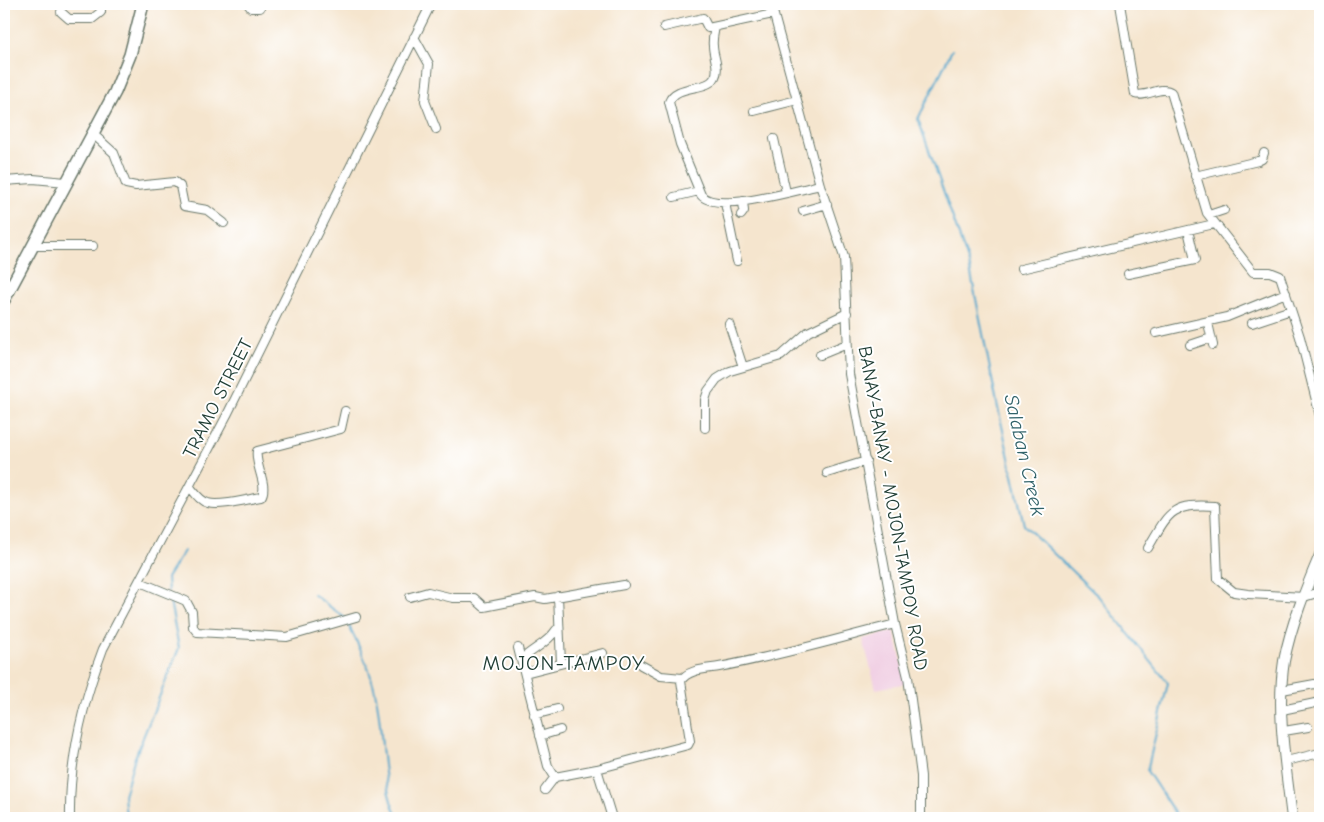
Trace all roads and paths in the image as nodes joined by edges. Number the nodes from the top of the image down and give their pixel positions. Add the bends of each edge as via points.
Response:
1 (101, 4) edge
2 (144, 4) edge
3 (248, 4) edge
4 (431, 4) edge
5 (771, 4) edge
6 (1120, 4) edge
7 (260, 8) dead end
8 (61, 12) dead end
9 (773, 14) junction
10 (664, 27) dead end
11 (715, 27) junction
12 (414, 37) junction
13 (797, 100) junction
14 (754, 111) dead end
15 (436, 129) dead end
16 (93, 134) junction
17 (774, 139) dead end
18 (1264, 153) dead end
19 (1195, 176) junction
20 (4, 181) edge
21 (66, 182) junction
22 (820, 185) junction
23 (699, 191) junction
24 (786, 192) junction
25 (674, 197) dead end
26 (743, 201) junction
27 (725, 203) junction
28 (827, 204) junction
29 (1224, 210) dead end
30 (804, 211) dead end
31 (741, 215) dead end
32 (1208, 215) junction
33 (224, 223) dead end
34 (1214, 224) junction
35 (1188, 230) junction
36 (33, 246) junction
37 (93, 246) dead end
38 (736, 261) dead end
39 (1021, 270) dead end
40 (1128, 274) dead end
41 (1286, 293) junction
42 (4, 300) edge
43 (1291, 310) junction
44 (847, 313) junction
45 (1208, 323) junction
46 (1252, 323) dead end
47 (729, 324) dead end
48 (1156, 333) dead end
49 (847, 344) junction
50 (1190, 345) dead end
51 (820, 355) dead end
52 (743, 367) junction
53 (345, 411) dead end
54 (1320, 416) edge
55 (705, 428) dead end
56 (866, 461) junction
57 (827, 473) dead end
58 (190, 487) junction
59 (1148, 548) dead end
60 (1320, 555) edge
61 (140, 582) junction
62 (624, 585) dead end
63 (1320, 592) edge
64 (558, 596) junction
65 (410, 597) dead end
66 (1304, 597) junction
67 (356, 617) dead end
68 (895, 624) junction
69 (556, 630) dead end
70 (518, 648) dead end
71 (603, 652) dead end
72 (521, 660) junction
73 (561, 663) junction
74 (641, 665) dead end
75 (524, 673) junction
76 (682, 678) junction
77 (1320, 683) edge
78 (1282, 690) junction
79 (1320, 702) edge
80 (557, 709) dead end
81 (1282, 710) junction
82 (534, 715) junction
83 (1308, 727) dead end
84 (560, 730) dead end
85 (1284, 731) junction
86 (540, 736) junction
87 (1320, 754) edge
88 (1286, 761) junction
89 (597, 769) junction
90 (555, 776) junction
91 (545, 790) dead end
92 (70, 818) edge
93 (612, 818) edge
94 (922, 818) edge
95 (1292, 818) edge

1 - 8 street via 101,12 92,19 69,19
2 - 16 highway via 130,55
3 - 7 street via 251,8
4 - 12 street, TRAMO STREET
5 - 9 street, BANAY-BANAY - MOJON-TAMPOY ROAD
6 - 19 street via 1135,94 1171,92
9 - 11 street
9 - 13 street, BANAY-BANAY - MOJON-TAMPOY ROAD
10 - 11 street via 703,18 706,27
11 - 23 street via 715,78 710,83 676,94 669,102 680,144
12 - 15 street via 429,64 425,101
12 - 58 street, TRAMO STREET
13 - 14 street
13 - 22 street, BANAY-BANAY - MOJON-TAMPOY ROAD
16 - 21 highway
16 - 33 street via 114,153 126,184 175,182 180,186 184,206 207,210
17 - 24 street
18 - 19 street via 1258,161
19 - 32 street
20 - 21 street
21 - 36 highway
22 - 24 street
22 - 28 street, BANAY-BANAY - MOJON-TAMPOY ROAD
23 - 25 street
23 - 27 street via 705,200
24 - 26 street
26 - 27 street
26 - 31 street
27 - 38 street
28 - 30 street
28 - 44 street, BANAY-BANAY - MOJON-TAMPOY ROAD via 844,257
29 - 32 street
32 - 34 street
34 - 35 street
34 - 41 street via 1253,272 1280,276
35 - 39 street
35 - 40 street via 1195,260
36 - 37 street
36 - 42 highway
41 - 43 street
41 - 45 street
43 - 46 street
43 - 54 street
44 - 49 street, BANAY-BANAY - MOJON-TAMPOY ROAD
44 - 52 street via 808,332 781,356
45 - 48 street
45 - 50 street via 1212,342
47 - 52 street
49 - 51 street
49 - 56 street, BANAY-BANAY - MOJON-TAMPOY ROAD via 849,374
52 - 55 street via 722,376 708,391
53 - 58 street via 341,429 257,451 264,490 261,497 216,505 199,498
56 - 57 street
56 - 68 street, BANAY-BANAY - MOJON-TAMPOY ROAD
58 - 61 street, TRAMO STREET
59 - 66 street via 1170,512 1192,506 1215,506 1217,579 1234,592
60 - 66 main road
61 - 67 street via 186,601 190,605 192,627 198,632 287,637
61 - 92 street, TRAMO STREET via 110,635 92,679 81,723
62 - 64 street
63 - 66 street
64 - 65 street via 484,607 474,598 453,598 428,592
64 - 73 street
66 - 78 main road via 1284,660
68 - 76 street via 692,672
68 - 94 street, BANAY-BANAY - MOJON-TAMPOY ROAD via 908,677 921,776
69 - 72 street via 549,640
70 - 72 street
71 - 73 street
72 - 75 street
73 - 75 street
74 - 76 street via 661,676
75 - 82 street
76 - 89 street via 688,745
77 - 78 street
78 - 81 main road
79 - 81 street
80 - 82 street
81 - 85 main road
82 - 86 street
83 - 85 street
84 - 86 street
85 - 88 main road
86 - 90 street via 548,766
87 - 88 street
88 - 95 main road
89 - 90 street
89 - 93 street
90 - 91 street

